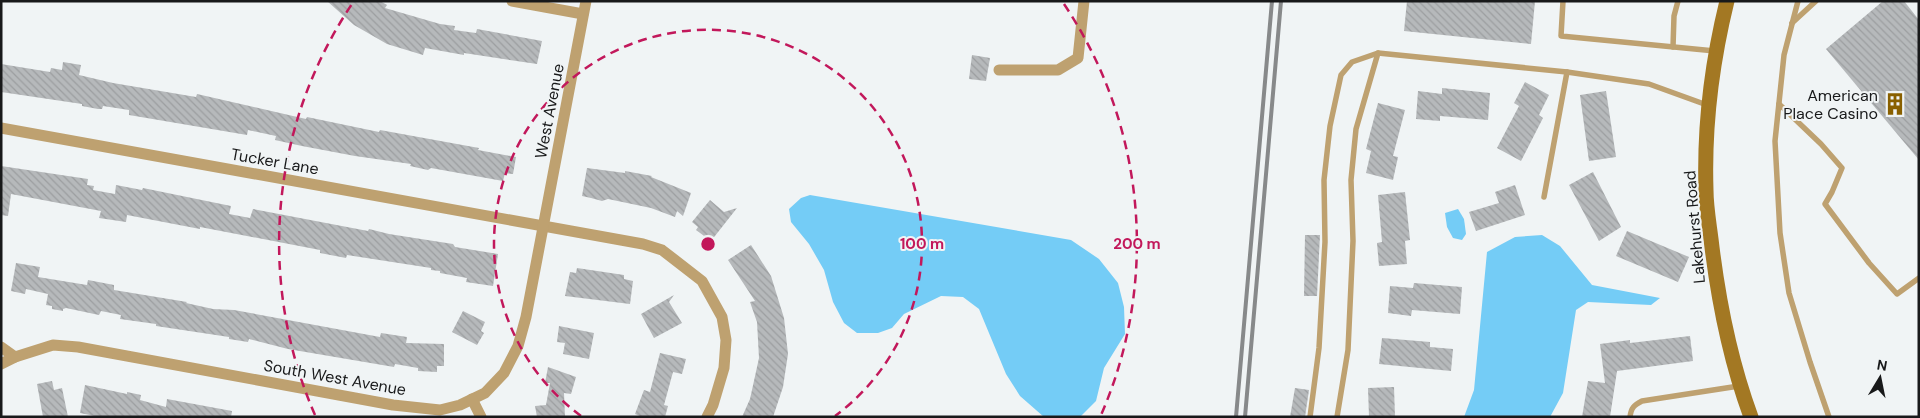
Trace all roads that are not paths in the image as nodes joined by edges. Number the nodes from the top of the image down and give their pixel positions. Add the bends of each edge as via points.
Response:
1 (512, 1) edge
2 (586, 1) edge
3 (1084, 1) edge
4 (1563, 1) edge
5 (1678, 1) edge
6 (1727, 1) edge
7 (1798, 1) edge
8 (1816, 1) edge
9 (583, 14) junction
10 (1792, 23) junction
11 (1673, 47) junction
12 (1717, 52) junction
13 (1378, 53) junction
14 (999, 70) dead end
15 (1567, 72) junction
16 (1779, 104) junction
17 (1710, 106) junction
18 (1, 128) edge
19 (1544, 197) dead end
20 (543, 226) junction
21 (1919, 278) edge
22 (1, 347) edge
23 (15, 357) junction
24 (1, 364) edge
25 (1740, 386) junction
26 (472, 399) junction
27 (482, 417) edge
28 (707, 417) edge
29 (1310, 417) edge
30 (1337, 417) edge
31 (1630, 417) edge
32 (1751, 417) edge
33 (1829, 417) edge

1 - 9 street
2 - 9 street, West Avenue
3 - 14 street via 1078,58 1058,70
4 - 11 lane via 1561,36
5 - 11 lane
6 - 12 street, Lakehurst Road
7 - 10 lane
8 - 10 lane
9 - 20 street, West Avenue
10 - 16 lane via 1784,56
11 - 12 lane
12 - 17 street, Lakehurst Road
13 - 15 lane
13 - 29 lane via 1352,62 1341,76 1330,126 1324,180 1325,242 1319,348
13 - 30 lane via 1356,128 1351,180 1353,241 1348,350
15 - 17 lane via 1649,84
15 - 19 lane
16 - 21 lane via 1842,168 1825,204 1869,264 1897,294
16 - 33 lane via 1775,141 1785,276
17 - 25 street, Lakehurst Road via 1706,191 1717,290
18 - 20 street, Tucker Lane
20 - 26 street, South West Avenue via 518,346 504,373 485,393
20 - 28 street, Tucker Lane via 662,250 702,281 722,317 726,340 724,368
22 - 23 street
23 - 24 street, South West Avenue
23 - 26 street, South West Avenue via 53,345 78,347 393,405 440,410
25 - 31 lane via 1642,401 1630,410
25 - 32 street, Lakehurst Road
26 - 27 street

